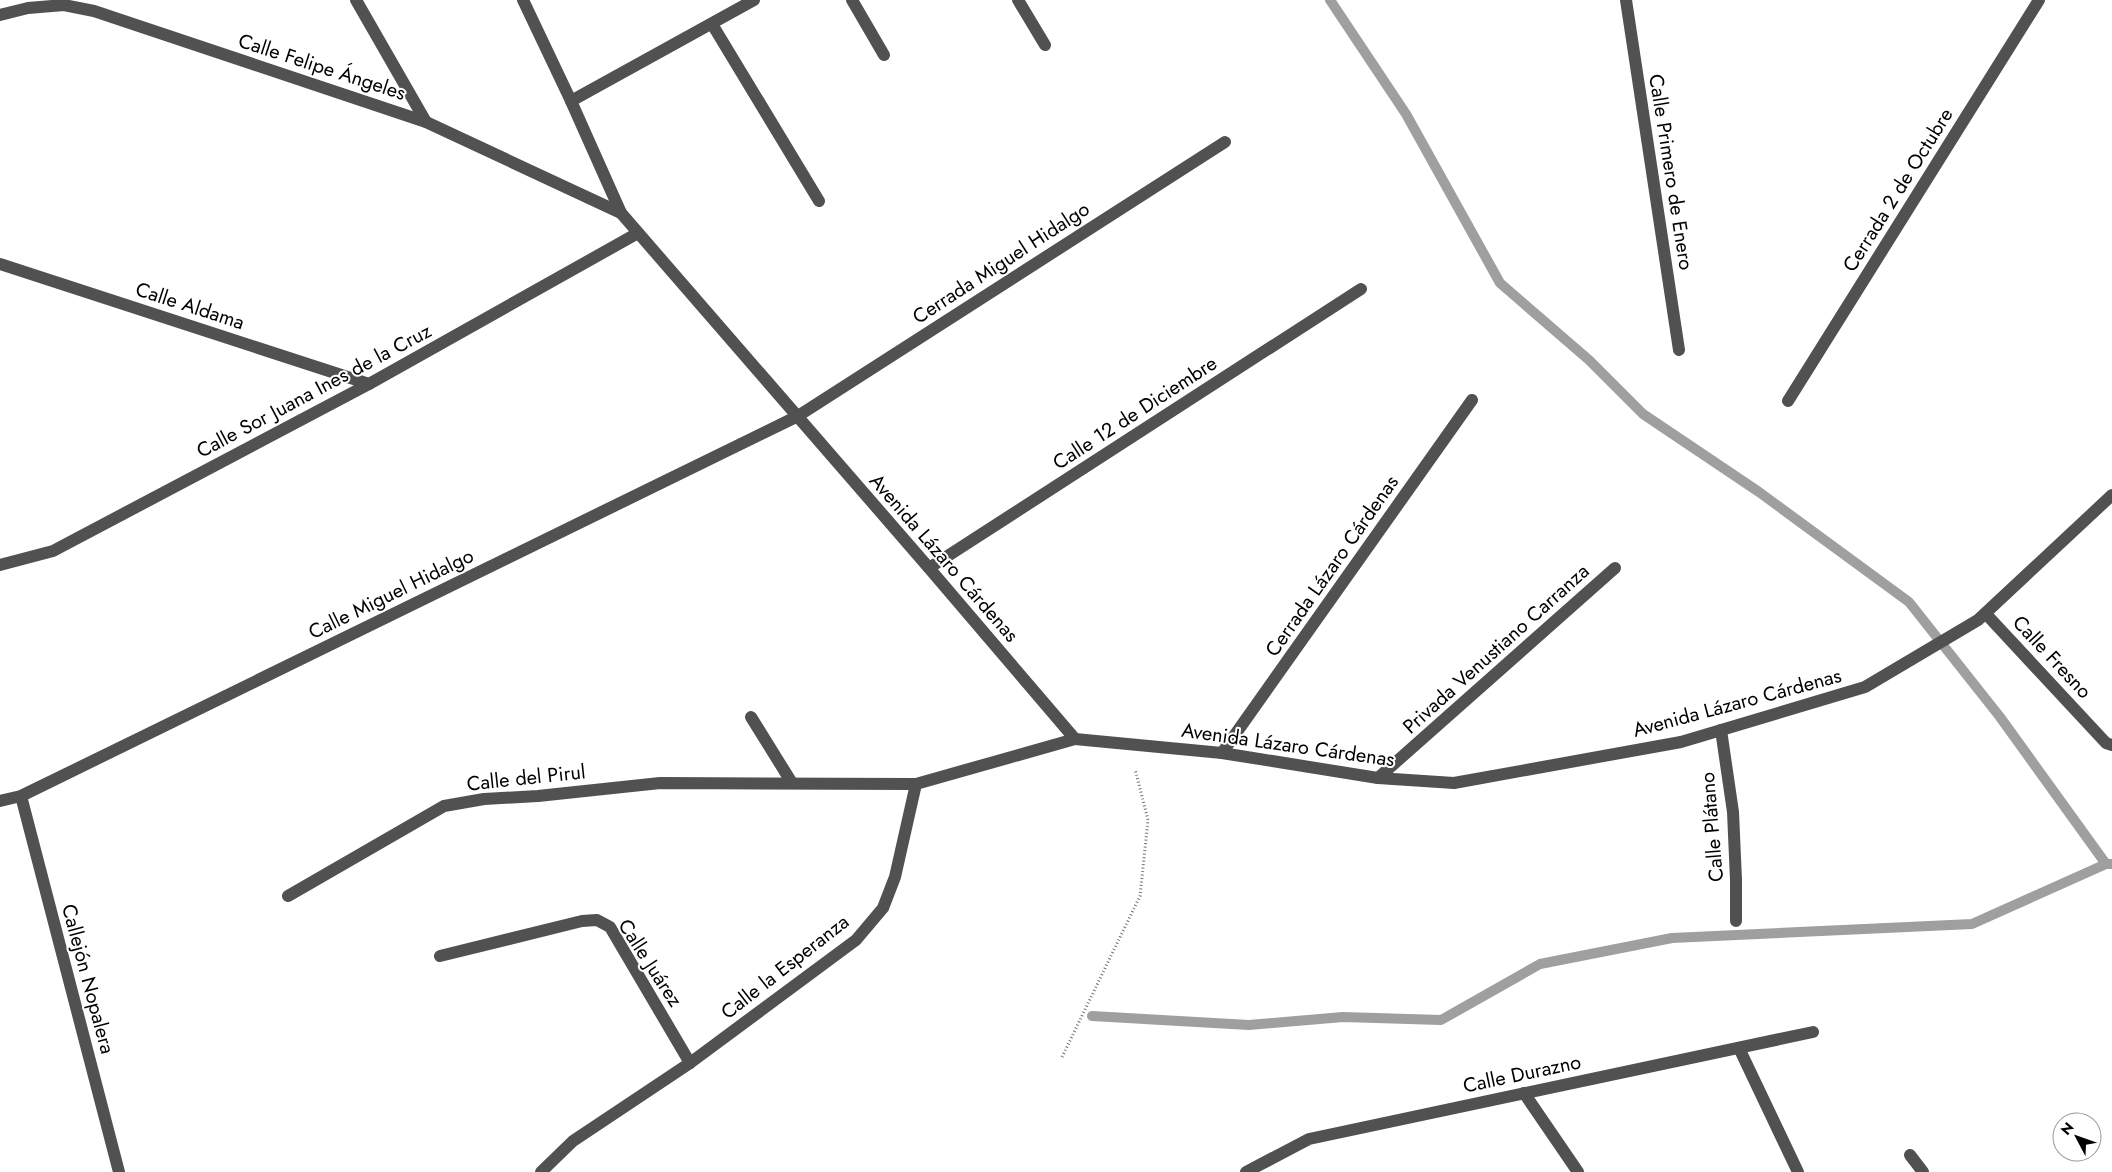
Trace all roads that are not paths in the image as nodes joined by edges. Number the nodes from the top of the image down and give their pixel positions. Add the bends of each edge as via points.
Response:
1 (356, 0) edge
2 (523, 0) edge
3 (754, 0) edge
4 (852, 0) edge
5 (1018, 0) edge
6 (1626, 0) edge
7 (2039, 0) edge
8 (0, 15) edge
9 (712, 24) junction
10 (1045, 45) dead end
11 (884, 55) dead end
12 (571, 101) junction
13 (426, 122) junction
14 (1225, 142) dead end
15 (819, 201) dead end
16 (620, 213) junction
17 (638, 233) junction
18 (0, 264) edge
19 (1361, 289) dead end
20 (1679, 350) dead end
21 (369, 384) junction
22 (1472, 400) dead end
23 (1788, 400) dead end
24 (798, 416) junction
25 (2112, 495) edge
26 (0, 565) edge
27 (929, 568) junction
28 (1615, 568) dead end
29 (1982, 617) junction
30 (751, 717) dead end
31 (1721, 730) junction
32 (1075, 740) junction
33 (2112, 745) edge
34 (1222, 753) junction
35 (1378, 778) junction
36 (792, 783) junction
37 (916, 784) junction
38 (21, 796) junction
39 (0, 801) edge
40 (288, 896) dead end
41 (1736, 921) dead end
42 (440, 956) dead end
43 (1813, 1032) dead end
44 (1739, 1048) junction
45 (690, 1063) junction
46 (1524, 1093) junction
47 (1910, 1155) dead end
48 (118, 1172) edge
49 (541, 1172) edge
50 (1246, 1172) edge
51 (1578, 1172) edge
52 (1798, 1172) edge
53 (1923, 1172) edge

1 - 13 street
2 - 12 street
3 - 9 street
4 - 11 street
5 - 10 street
6 - 20 street, Calle Primero de Enero
7 - 23 street, Cerrada 2 de Octubre
8 - 13 street, Calle Felipe Ángeles via 28,8 64,5 94,11
9 - 12 street
9 - 15 street
12 - 16 street
13 - 16 street, Calle Felipe Ángeles
14 - 24 street, Cerrada Miguel Hidalgo
16 - 17 street, Avenida Lázaro Cárdenas
17 - 21 street, Calle Sor Juana Ines de la Cruz
17 - 24 street, Avenida Lázaro Cárdenas
18 - 21 street, Calle Aldama
19 - 27 street, Calle 12 de Diciembre
21 - 26 street, Calle Sor Juana Ines de la Cruz via 53,551
22 - 34 street, Cerrada Lázaro Cárdenas
24 - 27 street, Avenida Lázaro Cárdenas
24 - 38 street, Calle Miguel Hidalgo
25 - 29 street, Avenida Lázaro Cárdenas
27 - 32 street, Avenida Lázaro Cárdenas
28 - 35 street, Privada Venustiano Carranza
29 - 31 street, Avenida Lázaro Cárdenas via 1866,687
29 - 33 street, Calle Fresno via 2106,743
30 - 36 street
31 - 35 street, Avenida Lázaro Cárdenas via 1681,742 1454,783
31 - 41 street, Calle Plátano via 1733,812
32 - 34 street, Avenida Lázaro Cárdenas
32 - 37 street
34 - 35 street, Avenida Lázaro Cárdenas
36 - 37 street, Calle del Pirul
36 - 40 street, Calle del Pirul via 660,782 484,799 444,806
37 - 45 street, Calle la Esperanza via 895,877 884,908 856,940
38 - 39 street, Calle Miguel Hidalgo
38 - 48 street, Callejón Nopalera
42 - 45 street, Calle Juárez via 596,920 610,927
43 - 44 street, Calle Durazno
44 - 46 street, Calle Durazno
44 - 52 street
45 - 49 street, Calle la Esperanza via 573,1141
46 - 50 street, Calle Durazno via 1309,1139
46 - 51 street
47 - 53 street

